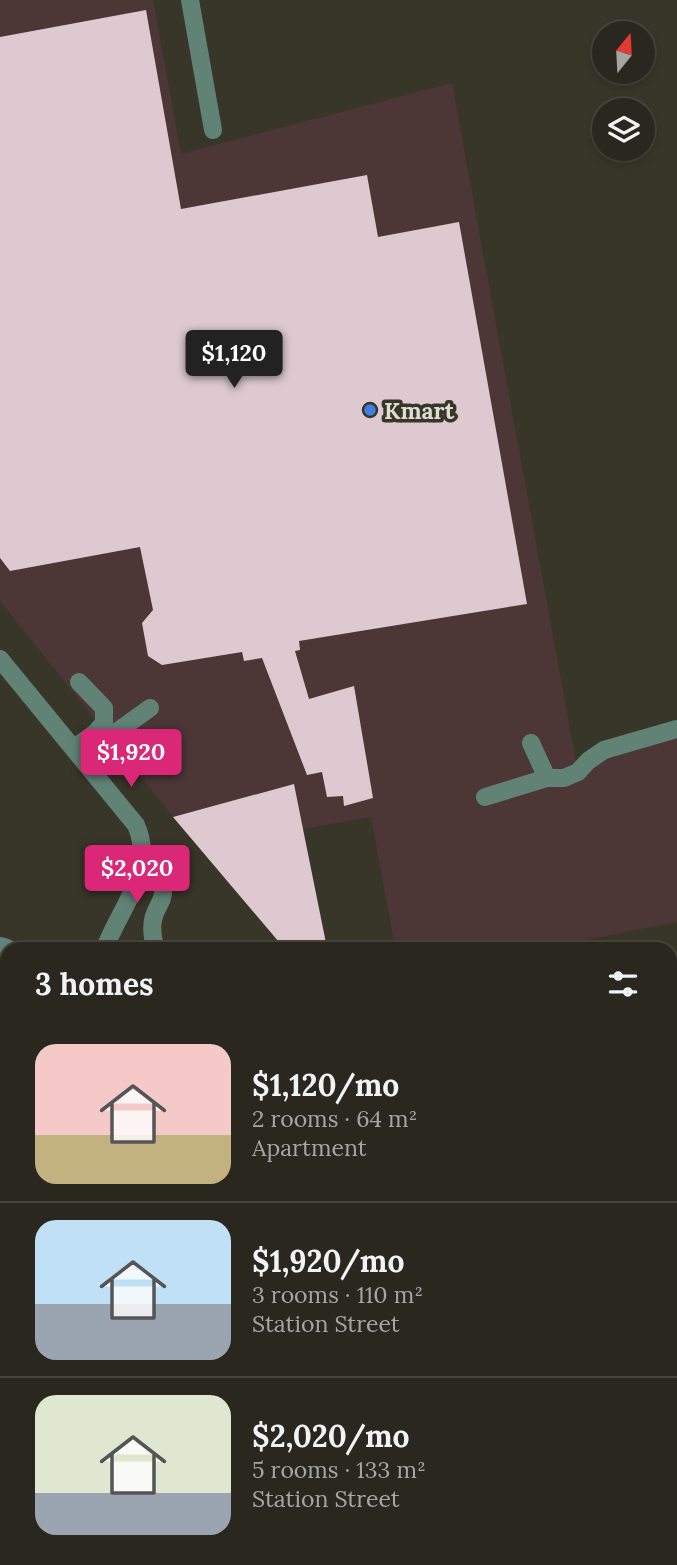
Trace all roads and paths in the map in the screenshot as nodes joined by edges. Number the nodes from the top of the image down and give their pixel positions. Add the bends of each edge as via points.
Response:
1 (190, 0) edge
2 (213, 130) dead end
3 (0, 659) edge
4 (79, 682) dead end
5 (148, 710) dead end
6 (677, 729) edge
7 (531, 743) dead end
8 (77, 753) junction
9 (547, 778) junction
10 (485, 797) dead end
11 (143, 850) junction
12 (107, 942) edge
13 (153, 942) edge

1 - 2 street
3 - 8 street
4 - 8 street via 104,708 104,723
5 - 8 street
6 - 9 street via 604,750 565,778
7 - 9 street
8 - 11 street via 136,825
9 - 10 street
11 - 12 street via 137,881
11 - 13 street via 163,890 154,915

